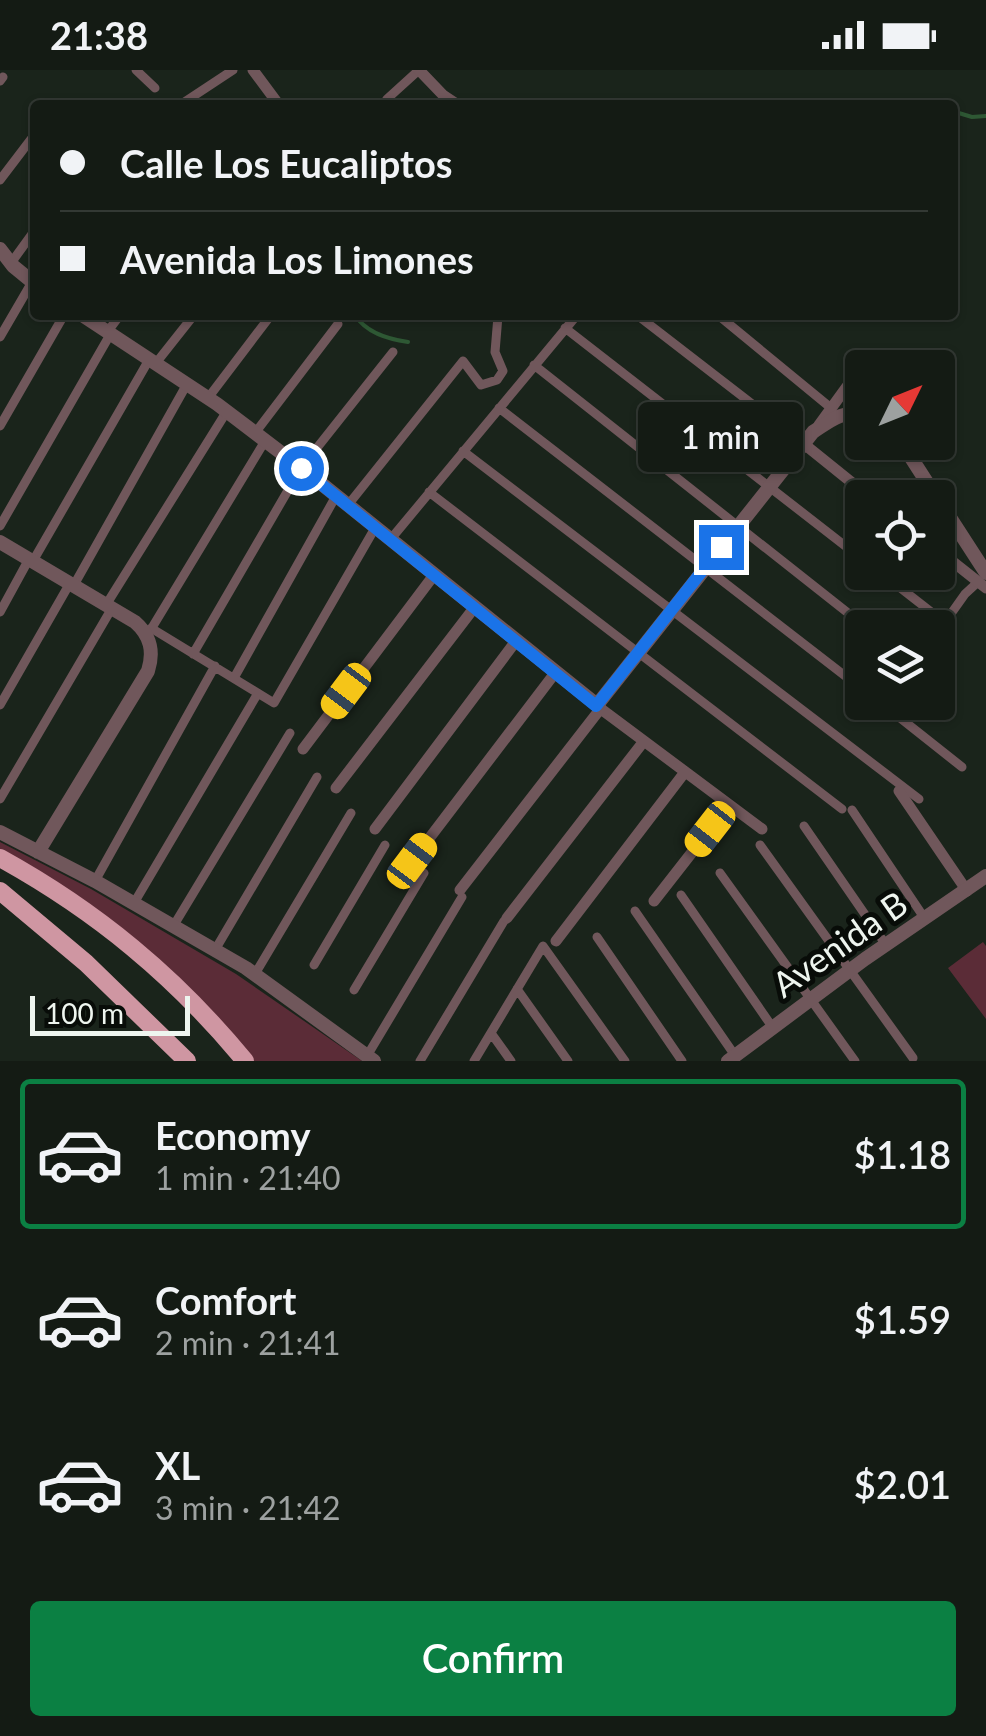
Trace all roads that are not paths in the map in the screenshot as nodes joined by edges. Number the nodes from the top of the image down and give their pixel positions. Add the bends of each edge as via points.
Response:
1 (136, 70) edge
2 (233, 70) edge
3 (253, 70) edge
4 (419, 70) edge
5 (155, 88) dead end
6 (188, 100) edge
7 (275, 100) edge
8 (388, 100) edge
9 (450, 100) edge
10 (30, 141) edge
11 (0, 180) edge
12 (30, 237) edge
13 (0, 249) edge
14 (11, 263) junction
15 (30, 280) edge
16 (30, 289) edge
17 (61, 320) edge
18 (90, 320) edge
19 (117, 320) edge
20 (190, 320) edge
21 (266, 320) edge
22 (497, 320) edge
23 (572, 320) edge
24 (644, 320) edge
25 (724, 320) edge
26 (338, 324) dead end
27 (565, 328) junction
28 (110, 332) junction
29 (0, 338) edge
30 (393, 352) dead end
31 (153, 361) junction
32 (534, 366) junction
33 (187, 384) junction
34 (845, 389) edge
35 (208, 398) junction
36 (499, 408) junction
37 (831, 408) junction
38 (227, 412) junction
39 (845, 414) edge
40 (0, 426) edge
41 (260, 437) junction
42 (809, 438) junction
43 (463, 451) junction
44 (301, 468) junction
45 (853, 480) edge
46 (772, 488) junction
47 (430, 492) junction
48 (342, 501) junction
49 (0, 526) edge
50 (375, 528) junction
51 (738, 528) junction
52 (955, 530) edge
53 (390, 540) junction
54 (0, 542) edge
55 (845, 546) edge
56 (31, 560) junction
57 (955, 562) edge
58 (705, 566) junction
59 (434, 576) junction
60 (983, 581) edge
61 (72, 584) junction
62 (900, 590) edge
63 (110, 607) junction
64 (474, 608) junction
65 (845, 610) edge
66 (921, 610) edge
67 (952, 610) edge
68 (670, 611) junction
69 (0, 612) edge
70 (149, 632) junction
71 (516, 641) junction
72 (638, 652) junction
73 (193, 654) junction
74 (215, 666) junction
75 (556, 672) junction
76 (845, 676) edge
77 (234, 678) junction
78 (258, 692) junction
79 (0, 705) edge
80 (599, 707) junction
81 (908, 720) edge
82 (290, 733) dead end
83 (644, 741) junction
84 (303, 748) dead end
85 (962, 766) dead end
86 (685, 772) junction
87 (317, 777) dead end
88 (336, 788) dead end
89 (899, 791) dead end
90 (0, 799) edge
91 (919, 799) dead end
92 (728, 804) junction
93 (351, 813) dead end
94 (804, 826) dead end
95 (374, 829) dead end
96 (762, 829) dead end
97 (0, 832) edge
98 (386, 845) dead end
99 (760, 845) dead end
100 (38, 852) junction
101 (0, 858) edge
102 (412, 861) dead end
103 (720, 872) dead end
104 (424, 874) dead end
105 (986, 876) edge
106 (96, 881) junction
107 (967, 890) junction
108 (0, 891) edge
109 (461, 893) joint
110 (681, 895) dead end
111 (654, 901) dead end
112 (134, 903) junction
113 (635, 911) dead end
114 (505, 919) joint
115 (925, 919) junction
116 (174, 925) junction
117 (597, 937) dead end
118 (556, 940) dead end
119 (886, 946) junction
120 (215, 950) junction
121 (314, 965) dead end
122 (849, 971) junction
123 (255, 974) junction
124 (517, 989) junction
125 (354, 990) dead end
126 (809, 1001) junction
127 (773, 1028) junction
128 (491, 1033) junction
129 (371, 1058) edge
130 (913, 1058) dead end
131 (734, 1059) edge
132 (187, 1061) edge
133 (245, 1061) edge
134 (420, 1061) edge
135 (474, 1061) edge
136 (511, 1061) edge
137 (568, 1061) edge
138 (625, 1061) edge
139 (682, 1061) edge
140 (854, 1061) edge

1 - 5 street
2 - 6 street
3 - 7 street
4 - 8 street
4 - 9 street
10 - 11 street
12 - 14 street
13 - 14 street
14 - 15 street
16 - 29 street
17 - 40 street
18 - 28 street
19 - 28 street
20 - 31 street
21 - 35 street
22 - 48 street via 494,352 503,371 497,380 481,385 463,362
23 - 27 street
24 - 42 street
25 - 37 street
26 - 41 street
27 - 32 street
27 - 46 street
28 - 31 street
28 - 49 street
30 - 44 street
31 - 33 street
31 - 56 street
32 - 36 street
32 - 51 street
33 - 35 street
33 - 61 street
34 - 37 street
35 - 38 street
36 - 43 street
36 - 58 street
37 - 42 street
38 - 41 street
38 - 63 street
39 - 42 street
41 - 44 street
41 - 70 street
42 - 45 street
42 - 46 street
43 - 47 street
43 - 68 street
44 - 48 street
44 - 73 street
46 - 51 street
46 - 55 street
47 - 53 street
47 - 72 street
48 - 50 street
48 - 77 street
50 - 53 street
50 - 78 street via 274,703
51 - 58 street
51 - 65 street
52 - 60 street
53 - 59 street
54 - 56 street
56 - 61 street
56 - 69 street
57 - 60 street
58 - 68 street
58 - 76 street
59 - 64 street
59 - 84 street
60 - 67 street
61 - 63 street
61 - 79 street
62 - 66 street
63 - 70 street
63 - 90 street
64 - 71 street
64 - 88 street
68 - 72 street
68 - 91 street
70 - 73 street
70 - 100 street via 148,671
71 - 75 street
71 - 95 street
72 - 80 street
72 - 115 street via 847,809
73 - 74 street
74 - 77 street
74 - 106 street
75 - 80 street
75 - 102 street
77 - 78 street
78 - 112 street
80 - 83 street
80 - 109 street
81 - 85 street
82 - 116 street
83 - 86 street
83 - 114 street
86 - 92 street
86 - 118 street
87 - 120 street
89 - 107 street
92 - 96 street
92 - 111 street
93 - 123 street
94 - 119 street
97 - 100 street
98 - 121 street
99 - 122 street
100 - 106 street
101 - 133 highway via 62,893 130,944 196,1004
103 - 126 street
104 - 125 street
105 - 107 street, Avenida B
106 - 112 street
107 - 115 street, Avenida B
108 - 132 highway
109 - 129 street
110 - 127 street
112 - 116 street
113 - 131 street
114 - 134 street
115 - 119 street, Avenida B
116 - 120 street
117 - 139 street
119 - 122 street, Avenida B
120 - 123 street
122 - 126 street, Avenida B
122 - 130 street
123 - 129 street
124 - 128 street
124 - 137 street
124 - 138 street via 544,946
126 - 127 street, Avenida B
126 - 140 street
127 - 131 street, Avenida B
128 - 135 street
128 - 136 street

